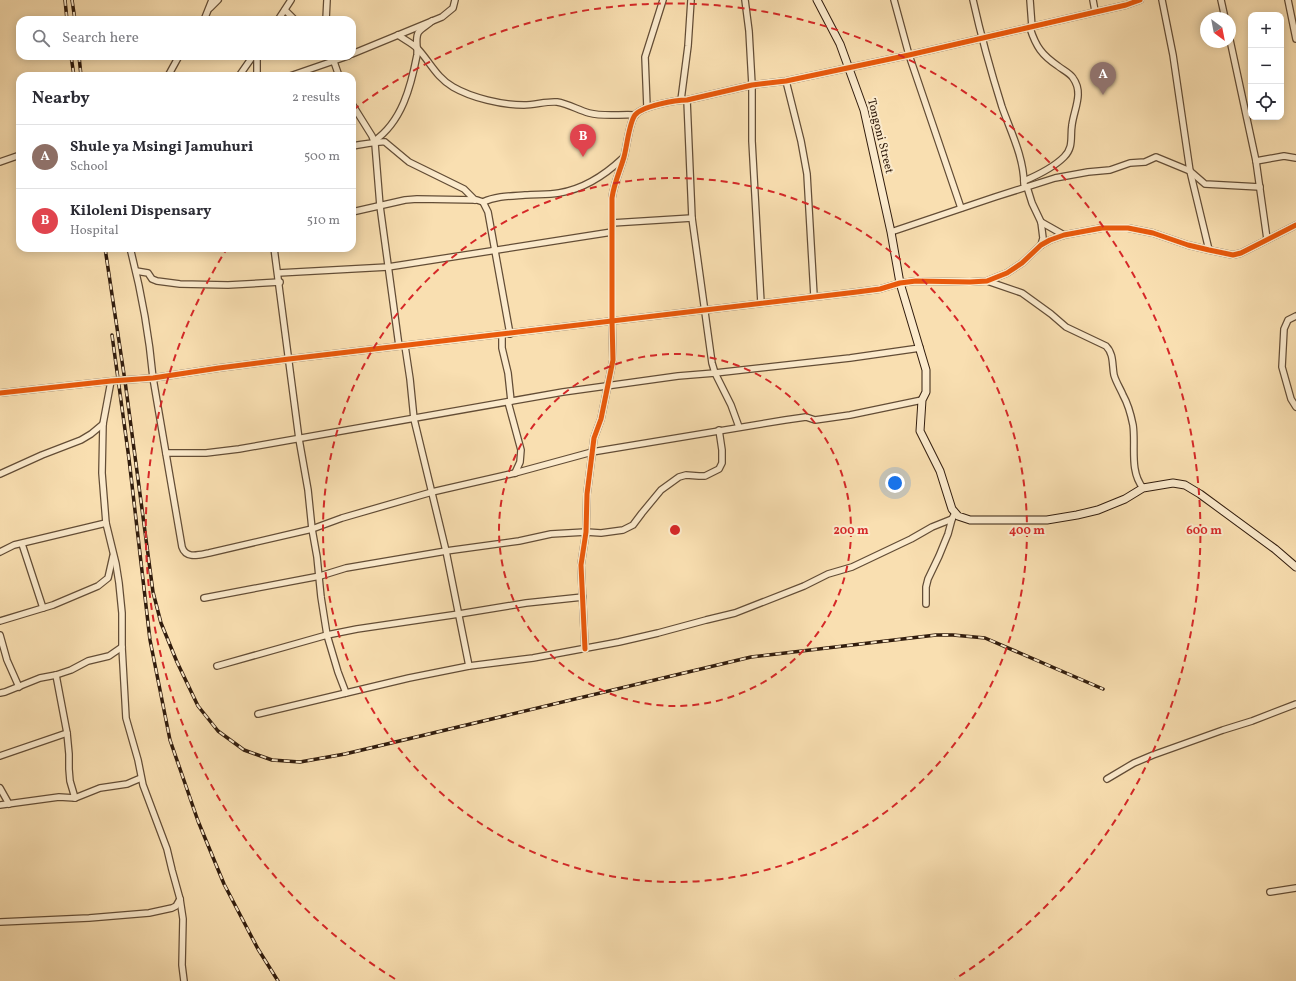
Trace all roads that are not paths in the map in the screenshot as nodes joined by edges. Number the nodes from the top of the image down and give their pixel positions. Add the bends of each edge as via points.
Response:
1 (212, 0) edge
2 (218, 0) edge
3 (291, 0) edge
4 (327, 0) edge
5 (455, 0) edge
6 (663, 0) edge
7 (691, 0) edge
8 (745, 0) edge
9 (817, 0) edge
10 (894, 0) edge
11 (973, 0) edge
12 (1030, 0) edge
13 (1093, 0) edge
14 (1140, 0) edge
15 (1162, 0) edge
16 (1222, 0) edge
17 (1288, 0) edge
18 (285, 10) junction
19 (208, 11) junction
20 (1095, 11) junction
21 (1224, 12) edge
22 (206, 16) edge
23 (281, 16) edge
24 (291, 16) edge
25 (326, 16) edge
26 (432, 21) junction
27 (1031, 27) junction
28 (398, 35) junction
29 (982, 39) junction
30 (1296, 39) edge
31 (1232, 48) edge
32 (418, 50) junction
33 (356, 52) edge
34 (909, 55) junction
35 (177, 60) edge
36 (250, 60) edge
37 (256, 60) edge
38 (330, 60) edge
39 (333, 60) edge
40 (849, 68) junction
41 (170, 72) edge
42 (242, 72) edge
43 (257, 72) edge
44 (300, 72) edge
45 (338, 72) edge
46 (786, 81) junction
47 (752, 86) junction
48 (684, 100) junction
49 (647, 107) junction
50 (356, 111) edge
51 (635, 115) junction
52 (374, 142) junction
53 (356, 145) edge
54 (624, 156) junction
55 (16, 157) edge
56 (1296, 158) edge
57 (1256, 161) junction
58 (0, 162) edge
59 (1190, 171) junction
60 (1024, 181) junction
61 (1026, 187) junction
62 (1260, 187) junction
63 (475, 200) junction
64 (483, 202) junction
65 (380, 206) junction
66 (961, 208) junction
67 (356, 211) edge
68 (692, 218) junction
69 (1041, 222) junction
70 (612, 223) junction
71 (1296, 225) edge
72 (612, 232) junction
73 (891, 232) junction
74 (1064, 235) junction
75 (1267, 239) junction
76 (1041, 245) junction
77 (494, 250) junction
78 (1209, 250) junction
79 (131, 252) edge
80 (275, 252) edge
81 (388, 267) junction
82 (136, 271) junction
83 (278, 273) junction
84 (987, 281) junction
85 (280, 282) junction
86 (900, 283) junction
87 (814, 296) junction
88 (761, 303) junction
89 (705, 310) junction
90 (1296, 316) edge
91 (612, 321) junction
92 (510, 334) junction
93 (502, 335) junction
94 (402, 346) junction
95 (920, 348) junction
96 (289, 359) junction
97 (715, 373) junction
98 (153, 378) junction
99 (110, 381) junction
100 (608, 386) junction
101 (0, 394) edge
102 (922, 400) junction
103 (509, 401) junction
104 (1296, 407) edge
105 (414, 419) junction
106 (103, 424) junction
107 (739, 427) junction
108 (719, 430) junction
109 (299, 439) junction
110 (592, 452) junction
111 (166, 453) junction
112 (515, 473) junction
113 (0, 474) edge
114 (1143, 488) junction
115 (432, 492) junction
116 (953, 516) junction
117 (106, 523) junction
118 (312, 529) junction
119 (586, 532) junction
120 (22, 544) junction
121 (446, 550) junction
122 (0, 552) edge
123 (114, 556) junction
124 (1296, 567) edge
125 (320, 576) junction
126 (583, 597) junction
127 (204, 598) dead end
128 (926, 604) dead end
129 (43, 608) junction
130 (459, 614) junction
131 (0, 621) edge
132 (0, 635) edge
133 (327, 635) junction
134 (122, 647) junction
135 (585, 649) junction
136 (217, 666) dead end
137 (469, 666) junction
138 (56, 675) junction
139 (19, 687) junction
140 (0, 693) edge
141 (346, 693) junction
142 (1296, 704) edge
143 (258, 714) dead end
144 (67, 733) junction
145 (0, 756) edge
146 (141, 778) junction
147 (1107, 779) dead end
148 (0, 788) edge
149 (75, 798) junction
150 (8, 804) junction
151 (0, 805) edge
152 (1296, 888) edge
153 (1270, 892) dead end
154 (180, 899) junction
155 (0, 922) edge
156 (184, 981) edge

1 - 19 street
2 - 19 street
3 - 18 street
4 - 25 street
5 - 26 street via 453,8
6 - 49 street via 644,57
7 - 48 street
8 - 47 street
9 - 40 street, Tongoni Street via 840,44
10 - 34 street
11 - 29 street
12 - 27 street
13 - 20 street
14 - 20 street
15 - 59 street
16 - 21 street
17 - 30 street
18 - 23 street
18 - 24 street
19 - 22 street
20 - 27 street
26 - 28 street
26 - 32 street via 418,34
27 - 29 street
27 - 60 street via 1039,49 1072,76 1078,92 1071,126 1070,148 1054,165
28 - 32 street
28 - 33 street
29 - 34 street
29 - 60 street via 1021,161
31 - 57 street
32 - 51 street via 440,78 472,96 522,105 557,102 595,114
32 - 52 street via 404,104 385,132
34 - 40 street
34 - 66 street
35 - 41 street
36 - 42 street
37 - 43 street
38 - 44 street
39 - 45 street
40 - 46 street
40 - 73 street, Tongoni Street via 864,110
46 - 47 street
46 - 87 street via 807,174
47 - 48 street
47 - 88 street via 752,141
48 - 49 street
48 - 68 street
49 - 51 street
50 - 52 street
51 - 54 street
52 - 53 street
52 - 63 street via 385,142 409,162 464,189
52 - 65 street
54 - 64 street via 603,176 571,190 496,198
54 - 70 street via 613,190
55 - 58 street
56 - 57 street via 1284,156
57 - 62 street
59 - 61 street via 1156,157 1145,162 1068,176
59 - 62 street via 1208,185
59 - 78 street
60 - 61 street
61 - 66 street
61 - 69 street
62 - 75 street
63 - 64 street
63 - 65 street via 417,199
64 - 77 street via 488,212
65 - 67 street
65 - 81 street
66 - 73 street
68 - 70 street
68 - 89 street
69 - 74 street
69 - 76 street
70 - 72 street
71 - 75 street
72 - 77 street
72 - 91 street
73 - 86 street, Tongoni Street
74 - 76 street
74 - 78 street via 1102,228 1128,228
75 - 78 street via 1233,255
76 - 84 street via 1022,263 1007,273
77 - 81 street
77 - 92 street
79 - 82 street
80 - 83 street
81 - 83 street
81 - 94 street
82 - 85 street via 148,273 157,281 180,284
82 - 98 street
83 - 85 street
84 - 86 street
84 - 114 street via 1022,293 1066,327 1109,349 1114,375 1133,425 1135,464
85 - 96 street
86 - 87 street via 880,289
86 - 95 street, Tongoni Street
87 - 88 street
88 - 89 street
89 - 91 street
89 - 97 street
90 - 104 street via 1288,320 1284,329 1282,367 1291,399
91 - 92 street
91 - 100 street via 613,360
92 - 93 street
93 - 94 street
93 - 103 street
94 - 96 street
94 - 105 street via 410,379
95 - 97 street
95 - 102 street, Tongoni Street via 927,382
96 - 98 street
96 - 109 street
97 - 100 street
97 - 107 street
98 - 99 street
98 - 111 street
99 - 101 street
99 - 106 street
100 - 103 street
100 - 110 street
102 - 107 street via 850,415 815,420 806,417
102 - 116 street, Tongoni Street via 920,431 940,471
103 - 105 street
103 - 112 street via 521,450 520,462
105 - 109 street
105 - 115 street
106 - 113 street via 81,440
106 - 117 street via 102,473
107 - 108 street
108 - 110 street
108 - 119 street via 722,450 722,463 719,469 705,476 679,477 665,486 629,528 601,533
109 - 111 street via 239,450
109 - 118 street
110 - 112 street
110 - 119 street
111 - 118 street via 182,547 186,554 192,556 209,553
112 - 115 street
114 - 116 street via 1098,510 1047,520 980,521
114 - 124 street via 1173,483 1185,485 1269,544
115 - 118 street
115 - 121 street
116 - 128 street via 938,560 928,579
116 - 135 street via 911,540 852,567 828,574 747,610
117 - 120 street
117 - 123 street
118 - 125 street
119 - 121 street via 551,534
119 - 126 street via 581,566
120 - 122 street
120 - 129 street
121 - 125 street via 346,568
121 - 130 street
123 - 129 street via 106,581
123 - 134 street via 122,613
125 - 127 street
125 - 133 street
126 - 130 street
126 - 135 street
129 - 131 street
130 - 133 street
130 - 137 street
132 - 139 street via 7,660
133 - 136 street
133 - 141 street
134 - 138 street via 109,656 88,661
134 - 146 street via 126,718
135 - 137 street
137 - 141 street
138 - 139 street via 40,678
138 - 144 street
139 - 140 street
141 - 143 street
142 - 147 street via 1134,763
144 - 145 street
144 - 149 street via 70,781
146 - 149 street via 127,784 100,788
146 - 154 street via 167,849
148 - 150 street
149 - 150 street via 59,797
150 - 151 street
152 - 153 street
154 - 155 street via 172,908 149,913 83,919
154 - 156 street via 183,919

